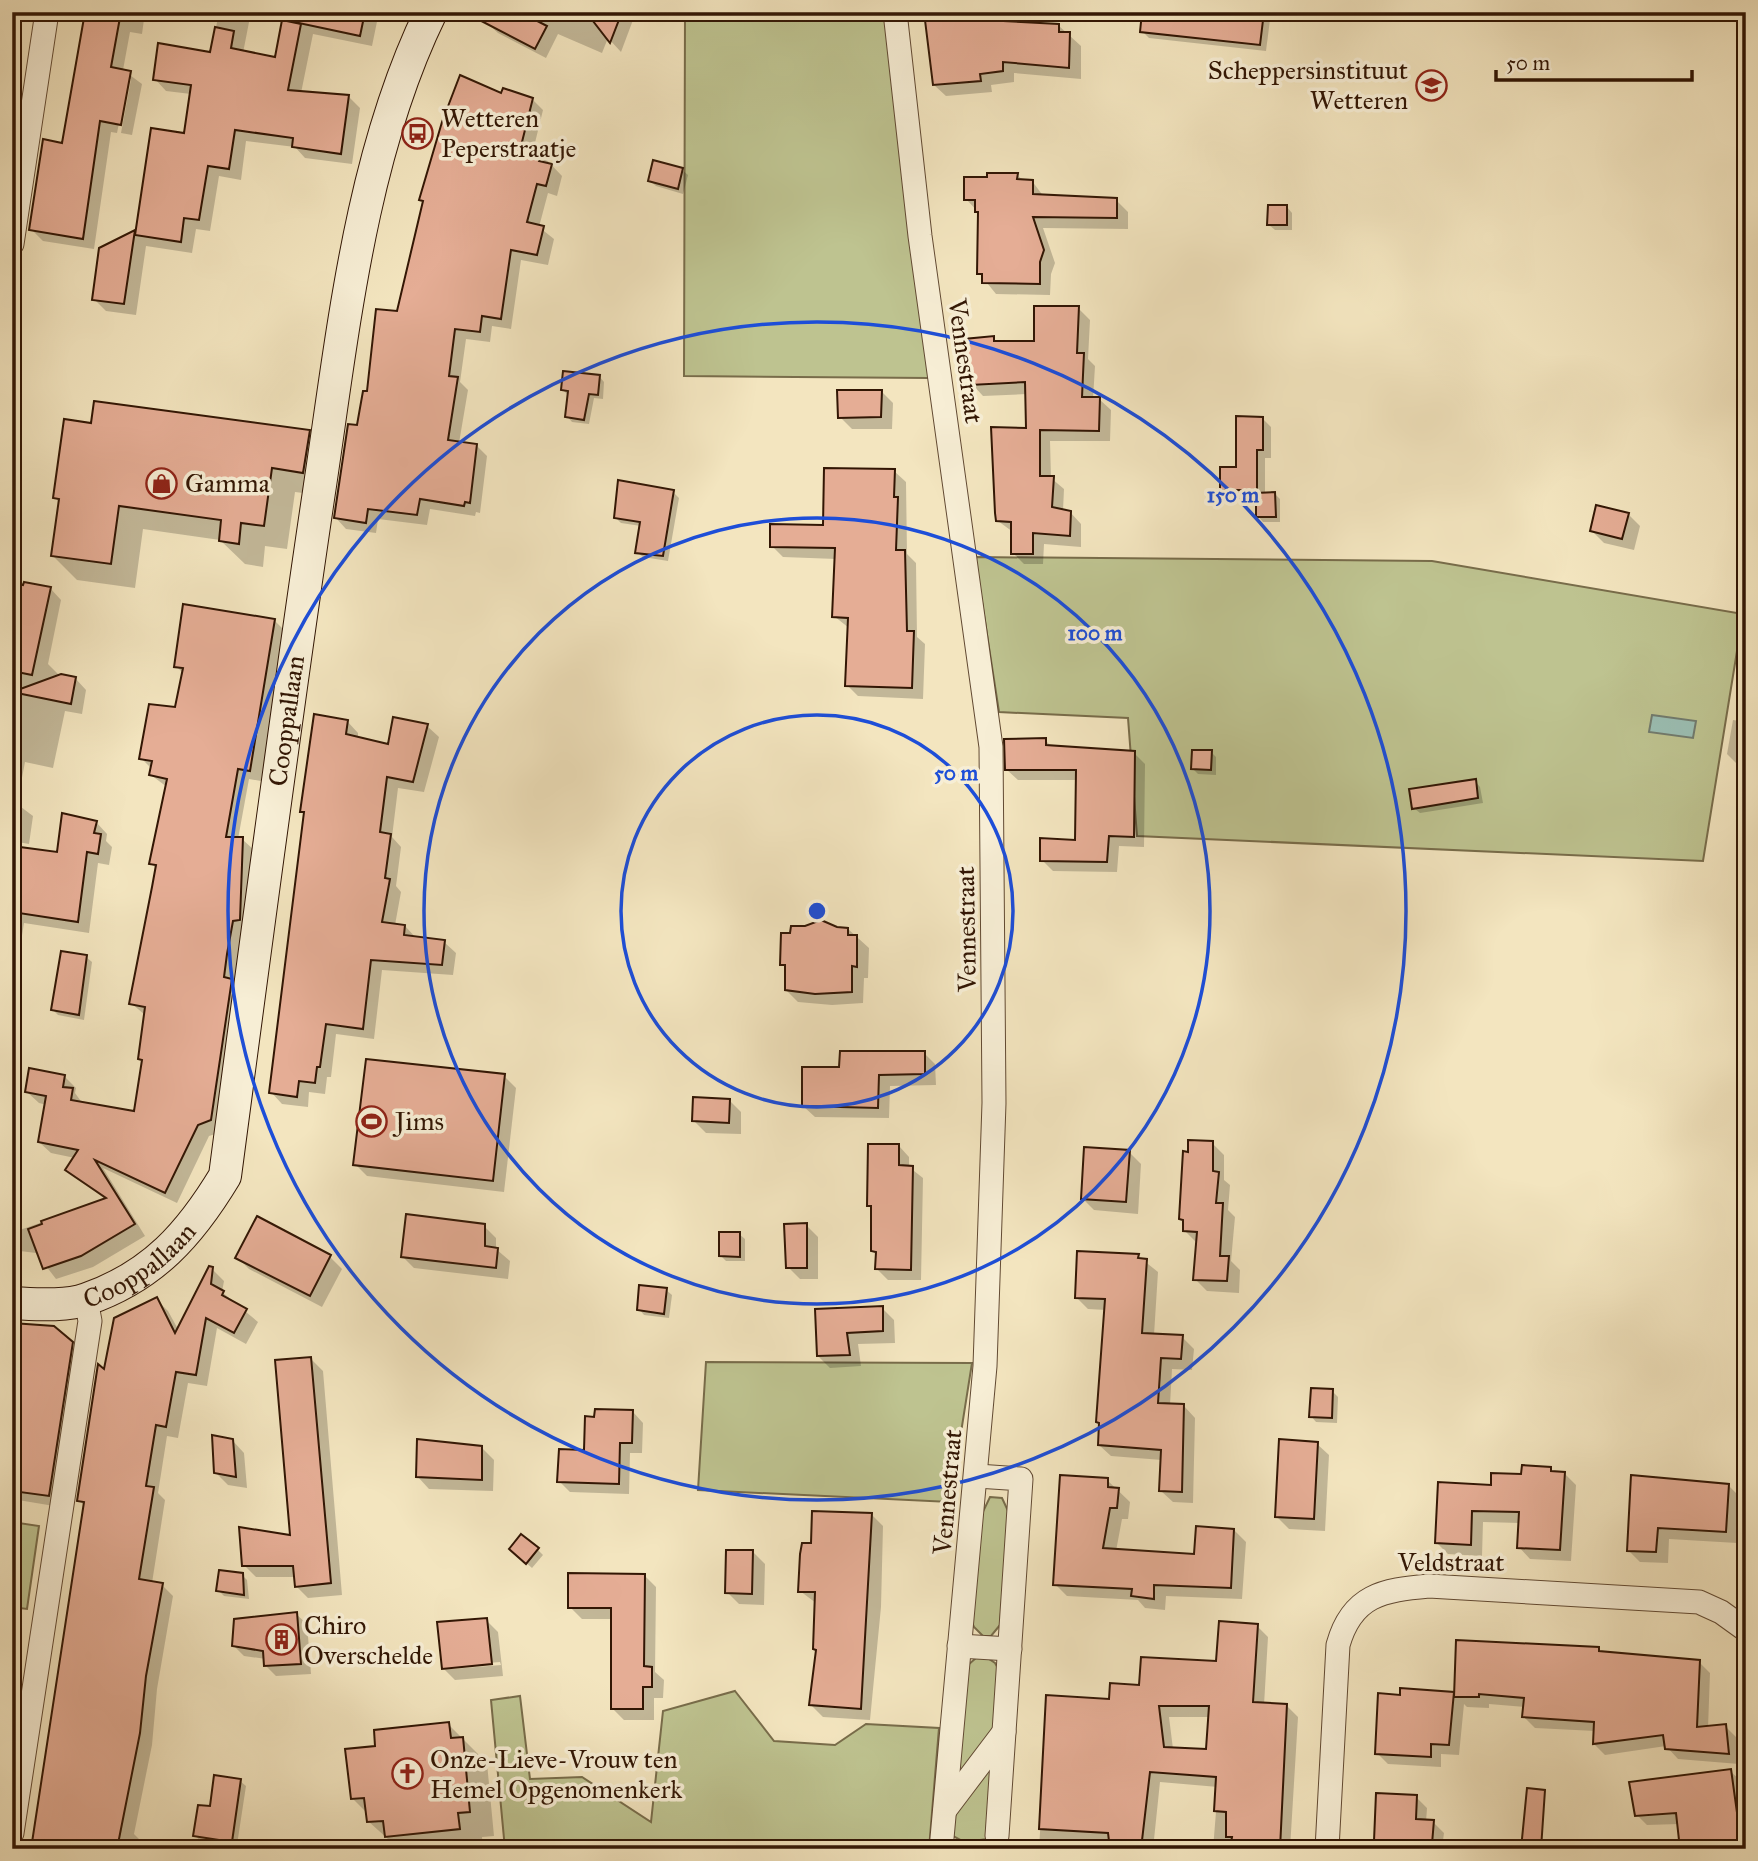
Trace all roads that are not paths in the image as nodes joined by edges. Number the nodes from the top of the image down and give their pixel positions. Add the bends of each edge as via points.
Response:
1 (47, 12) edge
2 (431, 12) edge
3 (895, 12) edge
4 (12, 244) edge
5 (86, 1300) junction
6 (12, 1303) edge
7 (977, 1476) junction
8 (1745, 1627) edge
9 (960, 1646) junction
10 (1010, 1649) junction
11 (1004, 1732) junction
12 (944, 1812) junction
13 (12, 1833) edge
14 (998, 1836) dead end
15 (941, 1849) edge
16 (1326, 1849) edge

1 - 4 street
2 - 5 street, Cooppallaan via 413,48 377,161 344,325 288,694 225,1177 201,1216 171,1251
3 - 7 street, Vennestraat via 920,236 991,747 993,1193
5 - 6 street, Cooppallaan
5 - 13 street via 90,1321
7 - 9 street, Vennestraat
7 - 10 street via 1021,1479
8 - 16 street, Veldstraat via 1699,1602 1429,1586 1386,1589 1344,1623 1338,1645
9 - 10 street
9 - 12 street, Vennestraat
10 - 11 street
11 - 12 street
11 - 14 street
12 - 15 street, Vennestraat

